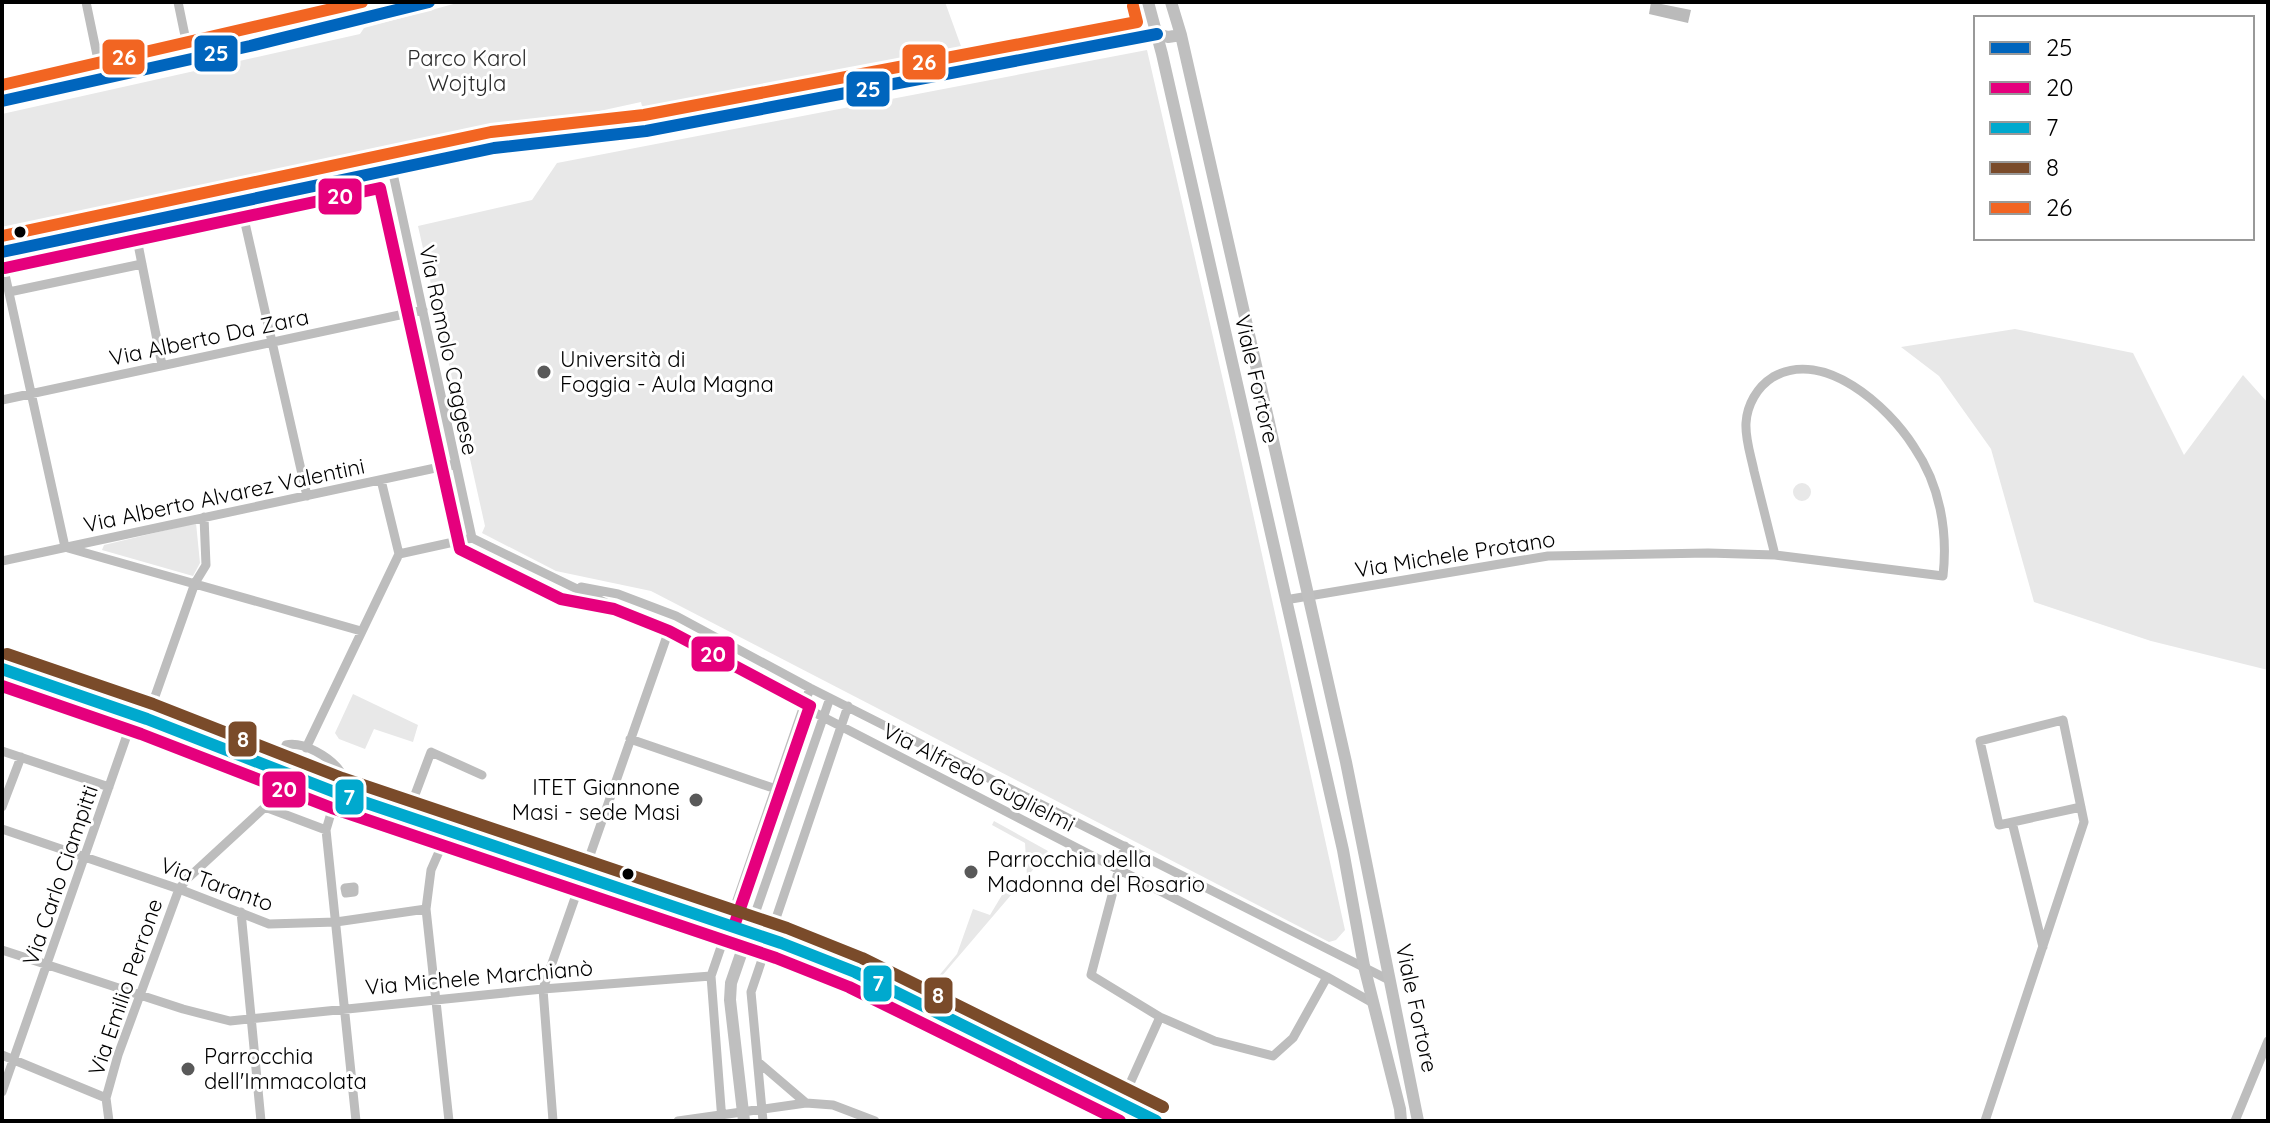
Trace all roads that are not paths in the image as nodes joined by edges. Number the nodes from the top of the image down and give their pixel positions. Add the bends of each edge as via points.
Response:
1 (86, 2) edge
2 (178, 2) edge
3 (429, 2) edge
4 (1148, 2) edge
5 (1171, 2) edge
6 (378, 9) edge
7 (1157, 34) junction
8 (1181, 35) junction
9 (190, 60) junction
10 (102, 79) junction
11 (2, 101) edge
12 (392, 169) junction
13 (240, 201) junction
14 (134, 224) junction
15 (2, 252) edge
16 (2, 261) edge
17 (142, 264) junction
18 (9, 292) junction
19 (423, 310) junction
20 (272, 342) junction
21 (162, 365) junction
22 (32, 393) junction
23 (2, 400) edge
24 (454, 464) junction
25 (381, 480) junction
26 (307, 496) junction
27 (204, 517) junction
28 (472, 538) junction
29 (65, 547) junction
30 (399, 554) junction
31 (1775, 555) junction
32 (2, 561) edge
33 (195, 583) junction
34 (567, 584) junction
35 (1307, 595) junction
36 (1285, 600) junction
37 (361, 631) junction
38 (668, 633) junction
39 (749, 655) junction
40 (2, 669) edge
41 (740, 672) junction
42 (810, 688) junction
43 (830, 698) junction
44 (803, 706) junction
45 (848, 706) junction
46 (140, 717) junction
47 (823, 717) junction
48 (842, 727) junction
49 (630, 739) junction
50 (306, 748) junction
51 (2, 751) edge
52 (21, 757) junction
53 (1346, 762) junction
54 (1324, 766) junction
55 (276, 768) junction
56 (482, 775) dead end
57 (109, 787) junction
58 (776, 789) junction
59 (337, 793) junction
60 (2, 807) edge
61 (265, 807) junction
62 (2081, 807) junction
63 (407, 816) junction
64 (2012, 822) junction
65 (2, 829) edge
66 (449, 829) junction
67 (326, 830) junction
68 (1125, 846) junction
69 (86, 858) junction
70 (1120, 871) junction
71 (582, 877) junction
72 (179, 889) junction
73 (426, 909) junction
74 (241, 912) junction
75 (336, 922) junction
76 (729, 925) junction
77 (749, 931) junction
78 (768, 938) junction
79 (2043, 947) junction
80 (2, 950) edge
81 (49, 964) junction
82 (1364, 966) junction
83 (711, 976) junction
84 (1327, 977) junction
85 (1389, 980) junction
86 (543, 989) junction
87 (142, 996) junction
88 (437, 999) junction
89 (1373, 1003) junction
90 (345, 1008) junction
91 (1160, 1017) junction
92 (251, 1019) junction
93 (2268, 1041) edge
94 (2, 1055) edge
95 (14, 1059) junction
96 (758, 1062) junction
97 (2, 1092) edge
98 (106, 1098) junction
99 (806, 1103) junction
100 (1121, 1104) junction
101 (762, 1109) junction
102 (743, 1117) edge
103 (721, 1119) edge
104 (109, 1121) edge
105 (261, 1121) edge
106 (356, 1121) edge
107 (449, 1121) edge
108 (553, 1121) edge
109 (678, 1121) edge
110 (763, 1121) edge
111 (875, 1121) edge
112 (1113, 1121) edge
113 (1156, 1121) edge
114 (1401, 1121) edge
115 (1418, 1121) edge
116 (1985, 1121) edge
117 (2235, 1121) edge

1 - 10 street
2 - 9 street
3 - 6 street
4 - 7 street, Viale Fortore
5 - 8 street, Viale Fortore
6 - 9 street
7 - 8 street
7 - 12 street via 646,131 494,148
7 - 36 street, Viale Fortore
8 - 35 street, Viale Fortore
9 - 10 street
10 - 11 street
12 - 13 street
12 - 19 street, Via Romolo Caggese
13 - 14 street
13 - 20 street
14 - 15 street
14 - 17 street
16 - 18 street
17 - 18 street
17 - 21 street
18 - 22 street
19 - 20 street, Via Alberto Da Zara
19 - 24 street, Via Romolo Caggese
20 - 21 street, Via Alberto Da Zara
20 - 26 street
21 - 22 street, Via Alberto Da Zara
22 - 23 street, Via Alberto Da Zara
22 - 29 street
24 - 25 street, Via Alberto Alvarez Valentini
24 - 28 street, Via Romolo Caggese
25 - 26 street, Via Alberto Alvarez Valentini
25 - 30 street
26 - 27 street, Via Alberto Alvarez Valentini
27 - 29 street, Via Alberto Alvarez Valentini
27 - 33 street, Via Carlo Ciampitti via 206,565
28 - 30 street
28 - 34 street, Via Alfredo Guglielmi
29 - 32 street, Via Alberto Alvarez Valentini
29 - 33 street
30 - 37 street
31 - 31 street, Via Michele Protano via 1943,576 1941,509 1916,448 1863,394 1823,372 1798,369 1775,376 1759,388 1748,412 1747,439
31 - 35 street, Via Michele Protano via 1548,556
33 - 37 street
33 - 46 street, Via Carlo Ciampitti
34 - 38 street, Via Alfredo Guglielmi
34 - 39 street, Via Alfredo Guglielmi via 618,594 676,616
35 - 36 street, Via Michele Protano
35 - 53 street, Viale Fortore
36 - 54 street, Viale Fortore
37 - 50 street
38 - 41 street, Via Alfredo Guglielmi
38 - 49 street
39 - 41 street
39 - 42 street, Via Alfredo Guglielmi
40 - 46 street
41 - 44 street, Via Alfredo Guglielmi
42 - 43 street, Via Alfredo Guglielmi
42 - 44 street
43 - 45 street, Via Alfredo Guglielmi
43 - 47 street
44 - 47 street, Via Alfredo Guglielmi
44 - 58 street
45 - 48 street
45 - 68 street, Via Alfredo Guglielmi
46 - 55 street
46 - 57 street, Via Carlo Ciampitti
47 - 48 street, Via Alfredo Guglielmi
47 - 77 street
48 - 70 street, Via Alfredo Guglielmi
48 - 78 street
49 - 58 street
49 - 71 street
50 - 55 street via 286,745
50 - 59 street via 340,771
51 - 52 street
52 - 57 street
52 - 60 street
53 - 54 street
53 - 85 street, Viale Fortore
54 - 82 street, Viale Fortore
55 - 59 street
55 - 61 street
56 - 63 street via 431,752
57 - 69 street, Via Carlo Ciampitti
58 - 76 street
59 - 63 street
59 - 67 street
61 - 67 street
61 - 72 street, Via Emilio Perrone
62 - 64 street
62 - 64 street via 2063,720 1980,741 1999,825
62 - 79 street via 2084,822
63 - 66 street
64 - 79 street
65 - 69 street, Via Taranto
66 - 71 street
66 - 73 street via 431,870
67 - 75 street
68 - 70 street
68 - 82 street, Via Alfredo Guglielmi
69 - 72 street, Via Taranto
69 - 81 street, Via Carlo Ciampitti
70 - 84 street, Via Alfredo Guglielmi
70 - 91 street via 1091,975
71 - 76 street
71 - 86 street
72 - 74 street, Via Taranto
72 - 87 street, Via Emilio Perrone
73 - 75 street, Via Taranto
73 - 88 street
74 - 75 street, Via Taranto via 269,924
74 - 92 street
75 - 90 street
76 - 77 street
76 - 83 street
77 - 78 street
77 - 102 street via 730,1000
78 - 96 street via 751,992
78 - 100 street via 855,972
79 - 116 street
80 - 81 street, Via Michele Marchianò
81 - 87 street, Via Michele Marchianò
81 - 95 street, Via Carlo Ciampitti
82 - 85 street, Via Alfredo Guglielmi
82 - 89 street, Viale Fortore
83 - 86 street, Via Michele Marchianò
83 - 103 street
84 - 89 street, Via Alfredo Guglielmi
84 - 91 street via 1293,1038 1273,1056 1215,1041
85 - 115 street, Viale Fortore
86 - 88 street, Via Michele Marchianò
86 - 108 street
87 - 92 street, Via Michele Marchianò via 230,1021
87 - 98 street, Via Emilio Perrone
88 - 90 street, Via Michele Marchianò
88 - 107 street
89 - 114 street, Viale Fortore
90 - 92 street, Via Michele Marchianò
90 - 106 street
91 - 100 street
92 - 105 street
93 - 117 street
94 - 95 street
95 - 97 street, Via Carlo Ciampitti
95 - 98 street
96 - 99 street
96 - 101 street
98 - 104 street, Via Emilio Perrone
99 - 101 street
99 - 111 street via 833,1105
100 - 112 street
100 - 113 street
101 - 102 street
101 - 110 street
102 - 103 street
103 - 109 street

